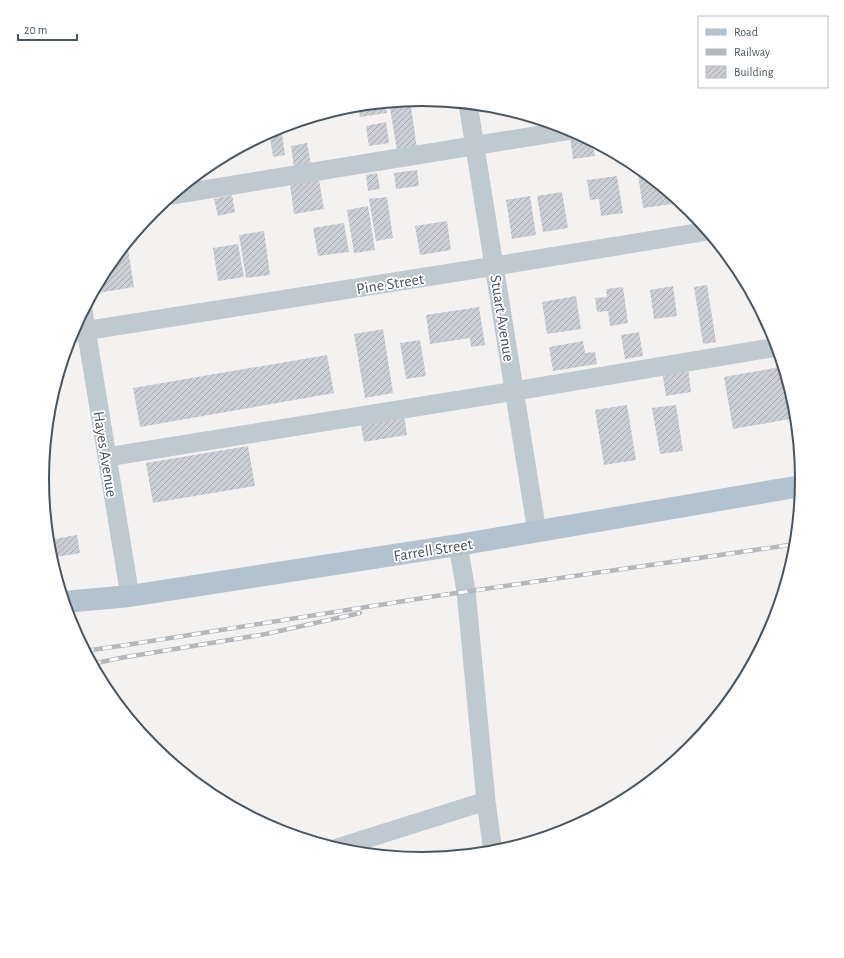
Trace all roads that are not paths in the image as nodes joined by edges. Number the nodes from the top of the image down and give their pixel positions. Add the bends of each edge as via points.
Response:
1 (469, 109) edge
2 (559, 132) edge
3 (475, 146) junction
4 (183, 193) edge
5 (701, 232) edge
6 (494, 266) junction
7 (79, 332) edge
8 (771, 348) edge
9 (514, 391) junction
10 (107, 457) junction
11 (795, 487) edge
12 (537, 532) junction
13 (458, 545) junction
14 (130, 596) junction
15 (70, 601) edge
16 (486, 801) junction
17 (348, 845) edge
18 (492, 845) edge

1 - 3 street, Stuart Avenue
2 - 3 street
3 - 4 street
3 - 6 street, Stuart Avenue
5 - 6 street, Pine Street
6 - 7 street, Pine Street
6 - 9 street, Stuart Avenue
7 - 10 street, Hayes Avenue
8 - 9 street
9 - 10 street
9 - 12 street, Stuart Avenue
10 - 14 street, Hayes Avenue
11 - 12 main road, Farrell Street
12 - 13 main road, Farrell Street
13 - 14 main road, Farrell Street
13 - 16 street via 466,592
14 - 15 main road, Farrell Street
16 - 17 street
16 - 18 street

